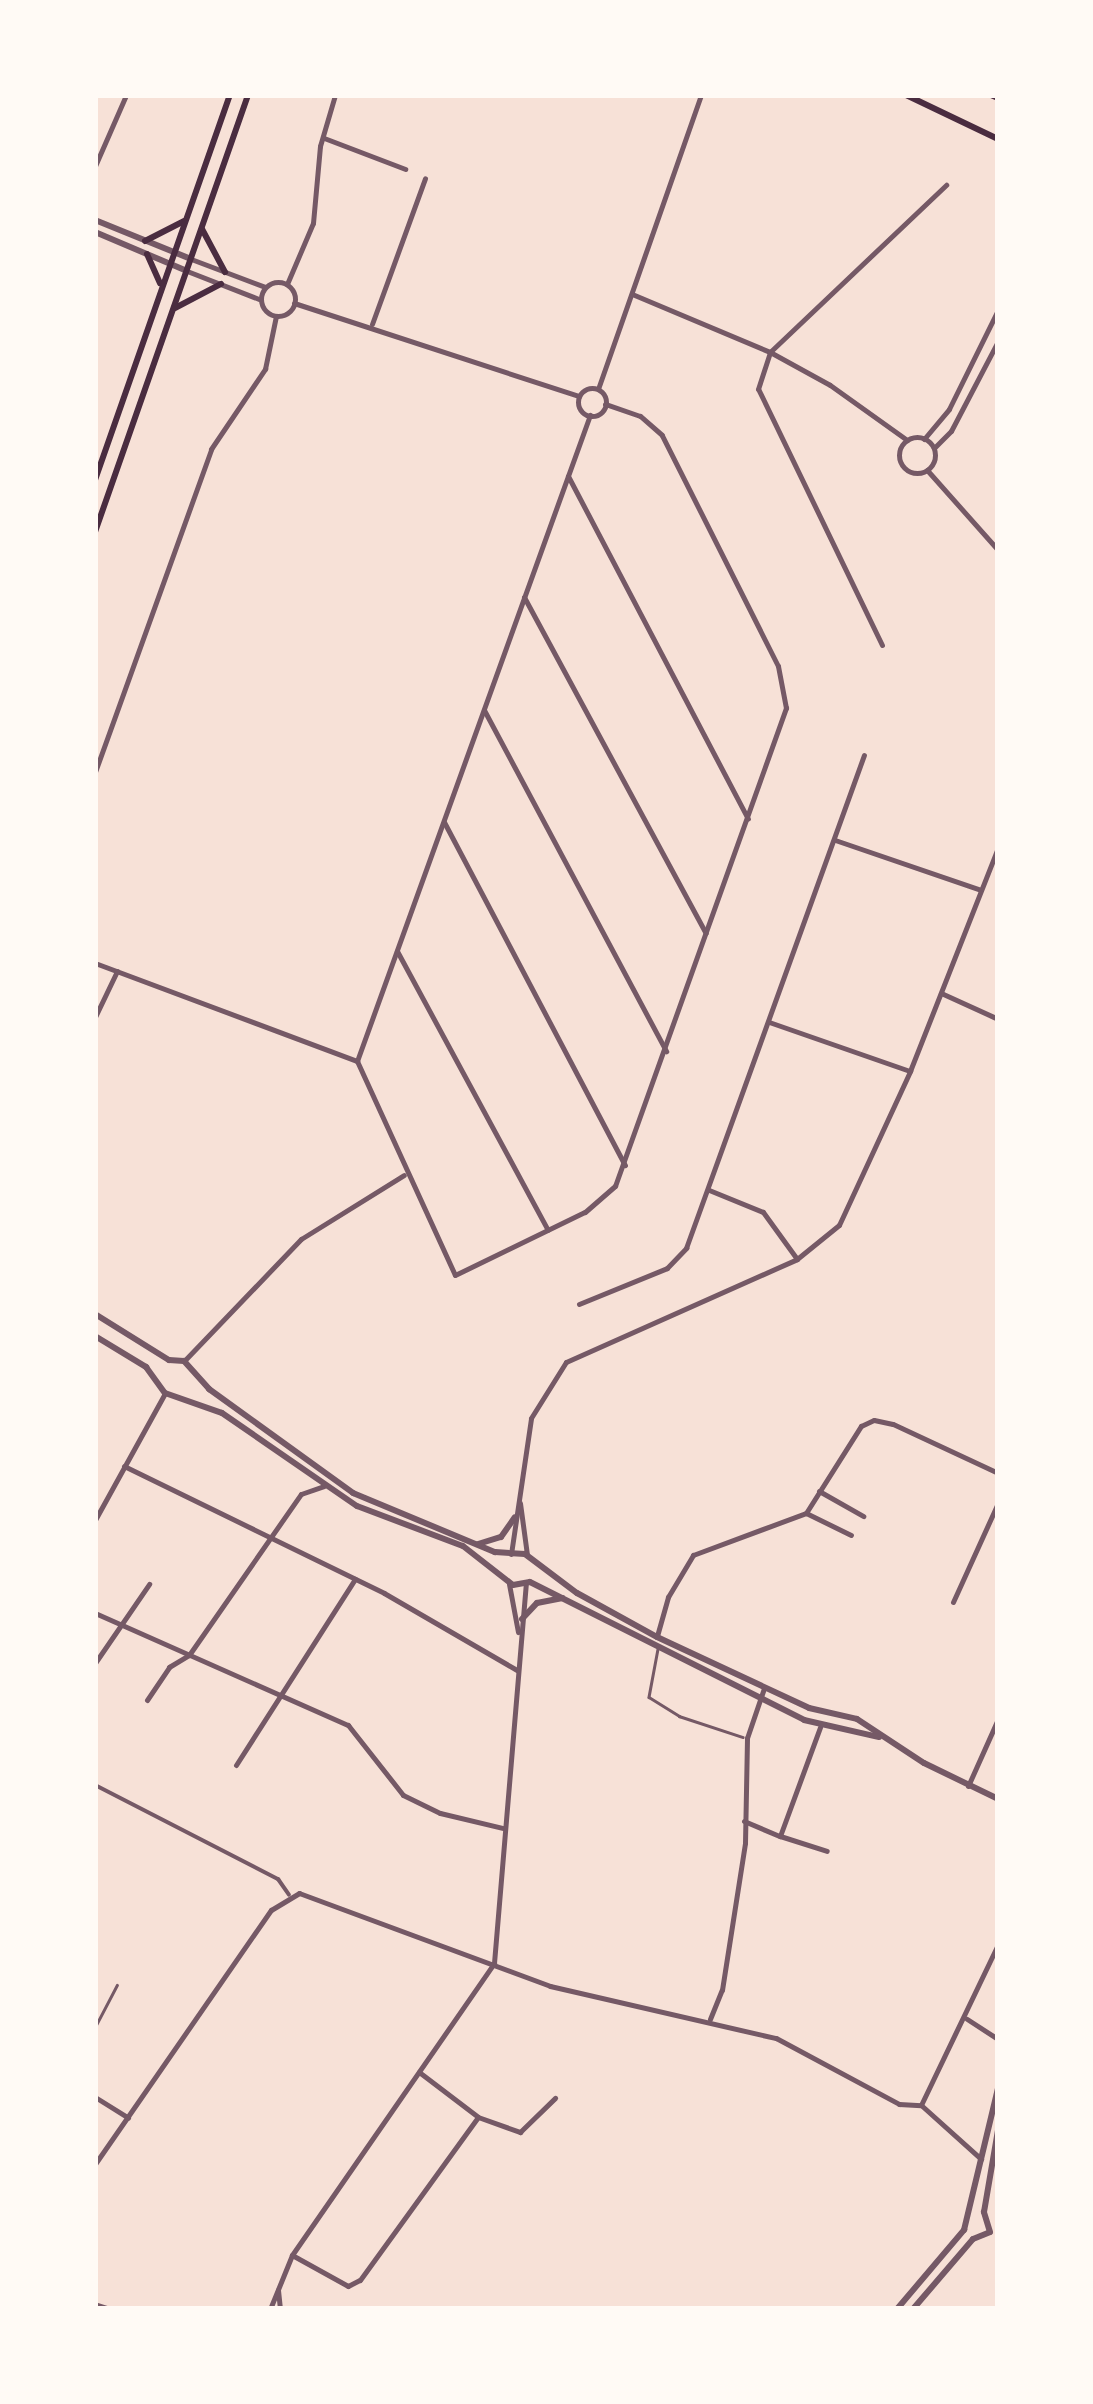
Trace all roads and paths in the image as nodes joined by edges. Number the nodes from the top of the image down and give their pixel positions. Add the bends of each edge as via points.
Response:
1 (126, 95) edge
2 (230, 95) edge
3 (248, 95) edge
4 (335, 95) edge
5 (701, 95) edge
6 (906, 95) edge
7 (991, 95) edge
8 (998, 98) edge
9 (95, 136) edge
10 (322, 138) junction
11 (998, 139) edge
12 (106, 141) junction
13 (95, 166) edge
14 (405, 169) dead end
15 (424, 178) dead end
16 (946, 185) dead end
17 (95, 220) edge
18 (185, 220) junction
19 (202, 230) junction
20 (95, 232) edge
21 (145, 241) junction
22 (174, 252) junction
23 (147, 254) junction
24 (191, 259) junction
25 (169, 263) junction
26 (187, 271) junction
27 (225, 272) junction
28 (222, 284) junction
29 (287, 284) junction
30 (161, 287) junction
31 (265, 287) junction
32 (632, 294) junction
33 (261, 299) junction
34 (294, 304) junction
35 (174, 308) junction
36 (997, 313) edge
37 (276, 316) junction
38 (372, 324) junction
39 (998, 341) edge
40 (770, 352) junction
41 (598, 390) junction
42 (579, 396) junction
43 (605, 404) junction
44 (590, 415) junction
45 (924, 439) junction
46 (907, 440) junction
47 (934, 448) junction
48 (927, 470) junction
49 (568, 476) junction
50 (95, 480) edge
51 (95, 532) edge
52 (998, 550) edge
53 (524, 597) junction
54 (882, 645) dead end
55 (484, 710) junction
56 (864, 755) dead end
57 (95, 772) edge
58 (748, 819) junction
59 (444, 822) junction
60 (835, 840) junction
61 (998, 848) edge
62 (982, 890) junction
63 (707, 936) junction
64 (397, 951) junction
65 (95, 963) edge
66 (117, 972) junction
67 (942, 994) junction
68 (95, 1017) edge
69 (998, 1018) edge
70 (769, 1022) junction
71 (666, 1052) junction
72 (357, 1061) junction
73 (910, 1071) junction
74 (624, 1164) junction
75 (404, 1175) junction
76 (709, 1190) junction
77 (548, 1230) junction
78 (796, 1259) junction
79 (578, 1304) dead end
80 (95, 1314) edge
81 (95, 1336) edge
82 (169, 1360) junction
83 (184, 1361) junction
84 (193, 1375) junction
85 (156, 1377) junction
86 (165, 1393) junction
87 (182, 1394) junction
88 (124, 1466) junction
89 (998, 1473) edge
90 (518, 1485) junction
91 (324, 1486) junction
92 (819, 1491) junction
93 (998, 1503) edge
94 (806, 1513) junction
95 (863, 1516) dead end
96 (515, 1517) junction
97 (95, 1520) edge
98 (994, 1522) edge
99 (851, 1536) dead end
100 (271, 1539) junction
101 (478, 1544) junction
102 (510, 1555) junction
103 (528, 1555) junction
104 (535, 1566) junction
105 (502, 1574) junction
106 (355, 1579) junction
107 (508, 1583) junction
108 (528, 1583) junction
109 (149, 1584) dead end
110 (566, 1598) junction
111 (953, 1602) dead end
112 (95, 1613) edge
113 (522, 1620) junction
114 (122, 1625) junction
115 (657, 1637) junction
116 (658, 1648) junction
117 (188, 1655) junction
118 (518, 1655) junction
119 (96, 1664) edge
120 (517, 1670) junction
121 (764, 1688) junction
122 (281, 1693) junction
123 (147, 1700) dead end
124 (760, 1700) junction
125 (998, 1718) edge
126 (820, 1727) junction
127 (746, 1738) junction
128 (885, 1738) junction
129 (236, 1765) dead end
130 (95, 1784) edge
131 (968, 1786) junction
132 (998, 1799) edge
133 (744, 1821) junction
134 (503, 1828) junction
135 (780, 1836) junction
136 (827, 1851) dead end
137 (289, 1895) junction
138 (998, 1944) edge
139 (494, 1963) junction
140 (117, 1984) dead end
141 (710, 2018) junction
142 (966, 2019) junction
143 (95, 2026) edge
144 (998, 2039) edge
145 (419, 2072) junction
146 (998, 2088) edge
147 (95, 2096) edge
148 (555, 2098) dead end
149 (921, 2105) junction
150 (478, 2117) junction
151 (128, 2118) junction
152 (998, 2130) edge
153 (981, 2159) junction
154 (95, 2164) edge
155 (972, 2211) junction
156 (984, 2212) junction
157 (964, 2230) junction
158 (994, 2233) edge
159 (973, 2239) junction
160 (292, 2255) junction
161 (278, 2286) junction
162 (95, 2304) edge
163 (107, 2309) edge
164 (270, 2309) edge
165 (280, 2309) edge
166 (898, 2309) edge
167 (913, 2309) edge

1 - 12 street
2 - 18 main road
3 - 19 main road
4 - 10 street
5 - 32 street
6 - 11 main road
7 - 8 main road
9 - 12 street
10 - 14 street
10 - 29 street via 313,223
12 - 13 street
15 - 38 street
16 - 40 street
17 - 21 street
18 - 21 main road
18 - 22 main road
19 - 24 main road
19 - 27 main road
20 - 23 street
21 - 22 street
22 - 24 street
22 - 25 main road
23 - 25 street
23 - 30 main road
24 - 26 main road
24 - 27 street
25 - 26 street
25 - 30 main road
26 - 28 street
26 - 35 main road
27 - 31 street
28 - 33 street
28 - 35 main road
29 - 31 street
29 - 34 street
30 - 50 main road
31 - 33 street
32 - 40 street
32 - 41 street
33 - 37 street
34 - 37 street
34 - 38 street
35 - 51 main road
36 - 45 street via 950,409
37 - 57 street via 265,369 212,449
38 - 42 street
39 - 47 street via 950,431
40 - 46 street via 830,384
40 - 54 street via 758,389
41 - 42 street
41 - 43 street
42 - 44 street via 580,408
43 - 44 street
43 - 58 street via 640,416 662,436 778,666 786,708
44 - 49 street
45 - 46 street
45 - 47 street
46 - 48 street via 899,455 902,466
47 - 48 street
48 - 52 street
49 - 53 street
49 - 58 street
53 - 55 street
53 - 63 street
55 - 59 street
55 - 71 street
56 - 60 street
58 - 63 street
59 - 64 street
59 - 74 street
60 - 62 street
60 - 70 street
61 - 62 street
62 - 67 street
63 - 71 street
64 - 72 street
64 - 77 street
65 - 66 street
66 - 68 street
66 - 72 street
67 - 69 street
67 - 73 street
70 - 73 street
70 - 76 street
71 - 74 street
72 - 75 street
73 - 78 street via 846,1214 824,1242
74 - 77 street via 600,1200
75 - 77 street via 455,1275
75 - 83 street via 301,1239
76 - 78 street via 763,1212
76 - 79 street via 678,1259
78 - 90 street via 566,1362 531,1418
80 - 82 street
81 - 85 street
82 - 83 street
82 - 85 street
83 - 84 street
84 - 87 street
84 - 101 street via 352,1493
85 - 86 street
86 - 87 street
86 - 88 street
87 - 91 street via 222,1413
88 - 97 street
88 - 100 street
89 - 92 street via 874,1420 853,1436
90 - 96 street
90 - 103 street
91 - 100 street via 301,1494
91 - 105 street via 371,1512 463,1546
92 - 94 street
92 - 95 street
93 - 98 street
94 - 99 street
94 - 115 street via 693,1555 668,1597
96 - 101 street via 501,1537
96 - 102 street
98 - 111 street
100 - 106 street
100 - 117 street
101 - 102 street
102 - 103 street
102 - 105 street
103 - 104 street
104 - 108 street
104 - 115 street
105 - 107 street
106 - 120 street
106 - 122 street
107 - 108 street
107 - 118 street
108 - 110 street
108 - 113 street
109 - 114 street
110 - 113 street via 538,1603
110 - 116 street
112 - 114 street
113 - 118 street
114 - 117 street
114 - 119 street
115 - 116 street
115 - 121 street
116 - 124 street
116 - 127 lane via 650,1697 679,1716
117 - 122 street
117 - 123 street via 169,1667
118 - 120 street
120 - 134 street
121 - 124 street
121 - 128 street via 816,1711 848,1715
122 - 129 street
122 - 134 street via 348,1725 402,1795 440,1813
124 - 126 street
124 - 127 street
125 - 131 street
126 - 128 street
126 - 135 street
127 - 133 street
128 - 131 street
130 - 137 street via 278,1880
131 - 132 street
133 - 135 street
133 - 141 street via 726,1968
134 - 139 street
135 - 136 street
137 - 139 street
137 - 151 street via 271,1910
138 - 142 street
139 - 141 street via 641,2010
139 - 145 street
140 - 143 lane
141 - 149 street via 776,2038 900,2104
142 - 144 street
142 - 149 street
145 - 150 street
145 - 160 street
146 - 153 street
147 - 151 street
148 - 150 street via 520,2132
149 - 153 street
150 - 160 street via 360,2280 348,2286
151 - 154 street
152 - 156 street
153 - 155 street
155 - 156 street
155 - 157 street
156 - 158 street
157 - 159 street
157 - 166 street
158 - 159 street
159 - 167 street
160 - 161 street
161 - 164 street
161 - 165 street
162 - 163 street

